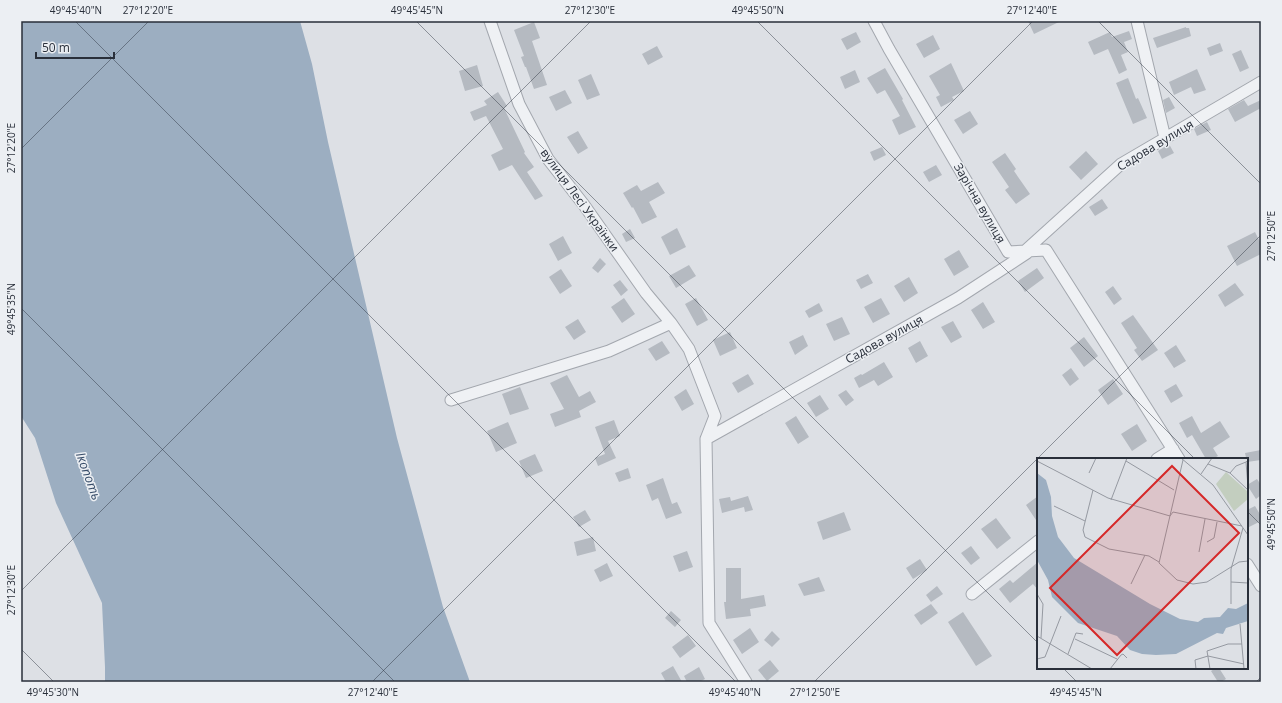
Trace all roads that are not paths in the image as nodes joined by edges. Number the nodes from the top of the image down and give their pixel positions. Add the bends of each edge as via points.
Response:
1 (490, 21) edge
2 (874, 21) edge
3 (1137, 21) edge
4 (1261, 82) edge
5 (1165, 138) junction
6 (1026, 250) junction
7 (671, 323) junction
8 (451, 400) dead end
9 (706, 439) junction
10 (1173, 449) junction
11 (1159, 458) edge
12 (1178, 458) edge
13 (1037, 542) edge
14 (1248, 566) edge
15 (1261, 586) edge
16 (972, 594) dead end
17 (746, 682) edge

1 - 7 street, вулиця Лесі Українки via 519,104 548,159
2 - 6 street, Зарічна вулиця via 1008,252
3 - 5 street
4 - 5 street, Садова вулиця
5 - 6 street, Садова вулиця via 1121,164
6 - 9 street, Садова вулиця via 1026,253 958,298
6 - 10 street, Зарічна вулиця via 1046,250
7 - 8 street via 609,351
7 - 9 street, вулиця Лесі Українки via 689,349 715,416
9 - 17 street via 709,624
10 - 11 street
10 - 12 street, Зарічна вулиця
13 - 16 street
14 - 15 street

